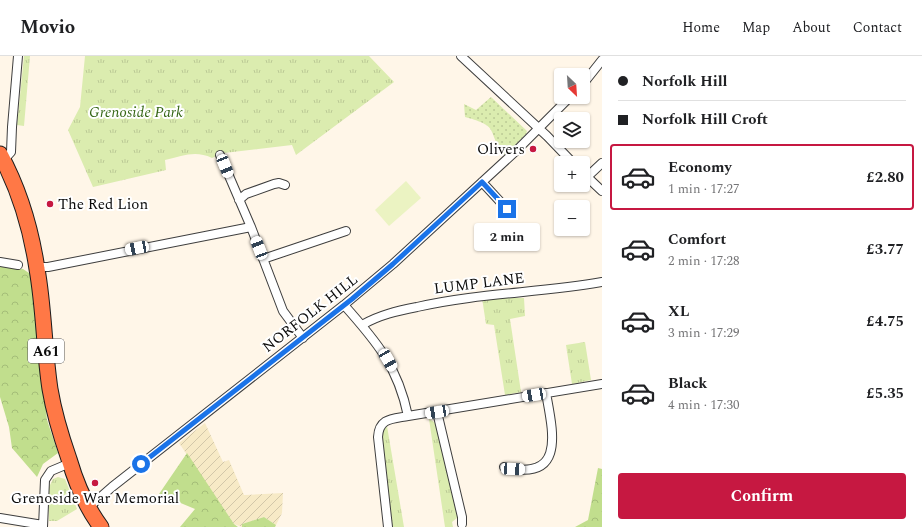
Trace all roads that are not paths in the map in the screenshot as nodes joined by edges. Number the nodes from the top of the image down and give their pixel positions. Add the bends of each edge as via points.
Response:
1 (18, 56) edge
2 (461, 56) edge
3 (602, 60) edge
4 (590, 75) edge
5 (563, 104) edge
6 (538, 128) junction
7 (220, 155) dead end
8 (566, 156) edge
9 (2, 157) edge
10 (602, 163) edge
11 (590, 171) edge
12 (590, 180) edge
13 (482, 182) junction
14 (285, 186) dead end
15 (602, 191) edge
16 (239, 200) junction
17 (507, 209) dead end
18 (251, 227) junction
19 (346, 232) dead end
20 (263, 259) junction
21 (0, 262) edge
22 (18, 265) dead end
23 (37, 267) junction
24 (602, 282) edge
25 (344, 305) junction
26 (362, 325) junction
27 (303, 338) junction
28 (602, 384) edge
29 (546, 393) junction
30 (437, 412) junction
31 (408, 416) junction
32 (70, 463) junction
33 (504, 467) dead end
34 (88, 508) junction
35 (0, 518) edge
36 (462, 524) dead end
37 (43, 526) edge
38 (101, 527) edge
39 (388, 527) edge

1 - 9 street via 11,152
2 - 6 street
3 - 4 street
5 - 6 street, NORFOLK HILL
6 - 8 street
6 - 13 street, NORFOLK HILL
7 - 16 street
9 - 23 highway, A61 via 20,200
10 - 11 street
12 - 15 street
13 - 17 street
13 - 25 street, NORFOLK HILL
14 - 16 street via 274,184 246,194
16 - 18 street
18 - 20 street
18 - 23 street via 48,267
19 - 20 street
20 - 27 street via 283,311
21 - 22 street
23 - 32 highway, A61 via 50,389 56,419
24 - 26 street, LUMP LANE via 495,293 434,303 382,315
25 - 26 street
25 - 27 street, NORFOLK HILL
26 - 31 street via 392,368 404,396
27 - 34 street, NORFOLK HILL
28 - 29 street
29 - 30 street
29 - 33 street via 553,431 548,459 542,465 522,470
30 - 31 street
30 - 36 street
31 - 39 street via 388,420 380,425 378,437
32 - 34 highway, A61
32 - 37 street via 51,471 44,480
34 - 38 highway, A61
35 - 37 street

